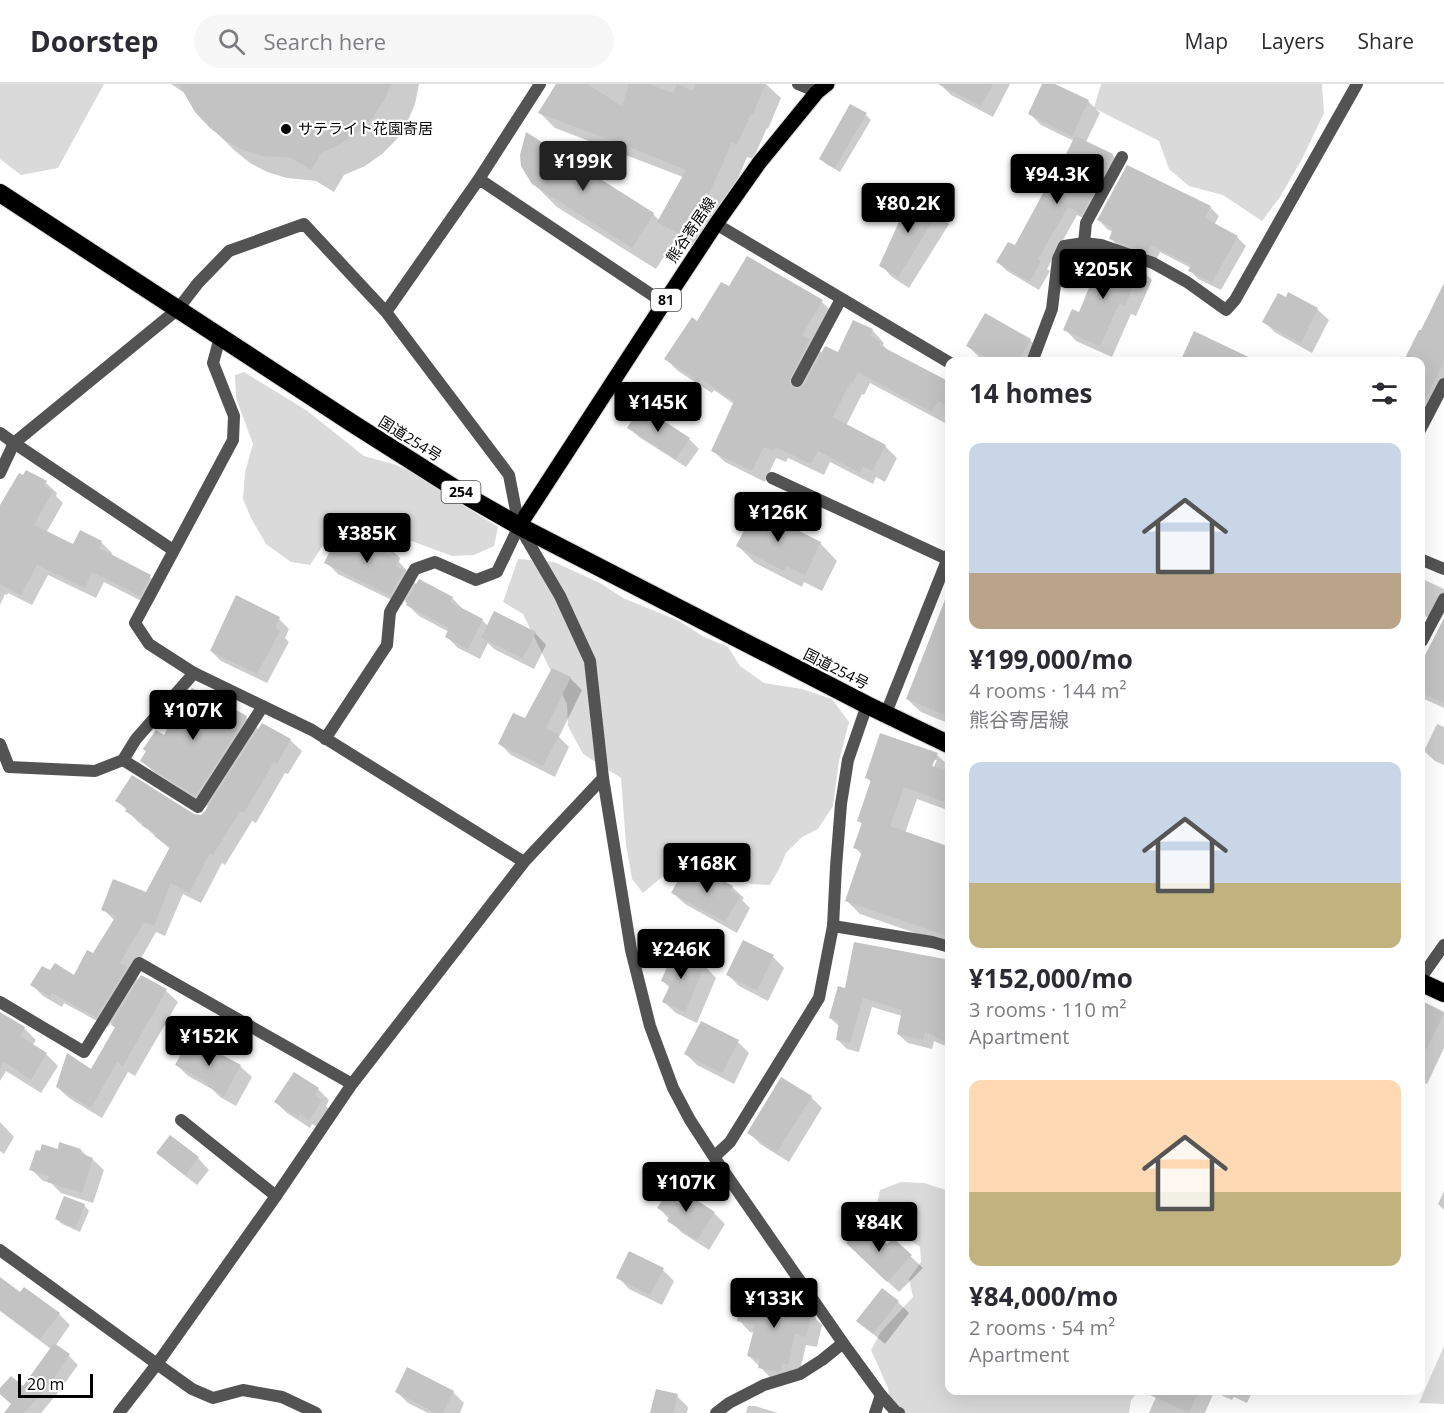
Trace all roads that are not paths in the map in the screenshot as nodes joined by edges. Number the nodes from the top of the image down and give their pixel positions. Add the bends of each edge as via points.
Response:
1 (798, 84) edge
2 (1357, 84) edge
3 (534, 86) edge
4 (822, 88) edge
5 (1122, 157) dead end
6 (478, 179) junction
7 (0, 193) edge
8 (716, 224) junction
9 (1084, 243) junction
10 (841, 299) junction
11 (664, 303) junction
12 (177, 309) junction
13 (386, 312) junction
14 (220, 337) junction
15 (1034, 357) edge
16 (945, 360) edge
17 (797, 381) dead end
18 (1444, 384) edge
19 (1425, 420) edge
20 (0, 433) edge
21 (14, 443) junction
22 (0, 473) edge
23 (772, 478) dead end
24 (519, 526) junction
25 (173, 550) junction
26 (945, 555) edge
27 (1425, 561) edge
28 (945, 564) edge
29 (1444, 569) edge
30 (1444, 599) edge
31 (1425, 635) edge
32 (194, 673) junction
33 (867, 705) junction
34 (263, 706) junction
35 (886, 713) junction
36 (325, 740) junction
37 (945, 742) edge
38 (0, 744) edge
39 (123, 760) junction
40 (603, 778) junction
41 (524, 862) junction
42 (833, 926) junction
43 (1444, 945) edge
44 (945, 946) edge
45 (1425, 974) edge
46 (1425, 984) edge
47 (1444, 993) edge
48 (0, 1002) edge
49 (352, 1084) junction
50 (181, 1120) dead end
51 (714, 1157) junction
52 (276, 1196) junction
53 (0, 1250) edge
54 (843, 1343) junction
55 (157, 1364) junction
56 (881, 1395) junction
57 (119, 1413) edge
58 (316, 1413) edge
59 (716, 1413) edge
60 (875, 1413) edge
61 (899, 1413) edge

1 - 4 street
2 - 9 street via 1226,310 1153,264 1101,245
3 - 6 street
4 - 8 main road, 熊谷寄居線 / 81
5 - 9 street via 1086,223
6 - 11 street
6 - 13 street
7 - 12 highway, 国道254号 / 254
8 - 10 street
8 - 11 main road, 熊谷寄居線 / 81
9 - 15 street via 1064,246 1058,259 1052,309
10 - 16 street
10 - 17 street
11 - 24 main road, 熊谷寄居線 / 81
12 - 13 street via 229,251 304,224
12 - 14 highway, 国道254号 / 254
12 - 21 street
13 - 24 street via 509,474
14 - 24 highway, 国道254号 / 254
14 - 25 street via 213,363 234,416 233,440
18 - 19 street
20 - 21 street
21 - 22 street
21 - 25 street
23 - 26 street
24 - 33 highway, 国道254号 / 254
24 - 36 street via 497,572 476,580 435,562 415,569 390,612 387,645
24 - 40 street via 560,596 590,661
25 - 32 street via 135,623 148,644
27 - 29 street
28 - 35 street
30 - 31 street
32 - 34 street
32 - 39 street via 136,739
33 - 35 highway, 国道254号 / 254
33 - 42 street via 848,760 841,804
34 - 36 street
34 - 39 street via 198,807
35 - 37 highway, 国道254号 / 254
36 - 41 street
38 - 39 street via 9,767 95,771
40 - 41 street
40 - 51 street via 631,950 650,1026 673,1088
41 - 49 street
42 - 44 street
42 - 51 street via 819,998 730,1142
43 - 45 street
46 - 47 highway
48 - 49 street via 84,1052 139,963
49 - 52 street
50 - 52 street
51 - 54 street
52 - 55 street
53 - 55 street
54 - 56 street
54 - 59 street via 800,1374 764,1385
55 - 57 street
55 - 58 street via 192,1389 213,1398 243,1390 282,1397
56 - 60 street
56 - 61 street

